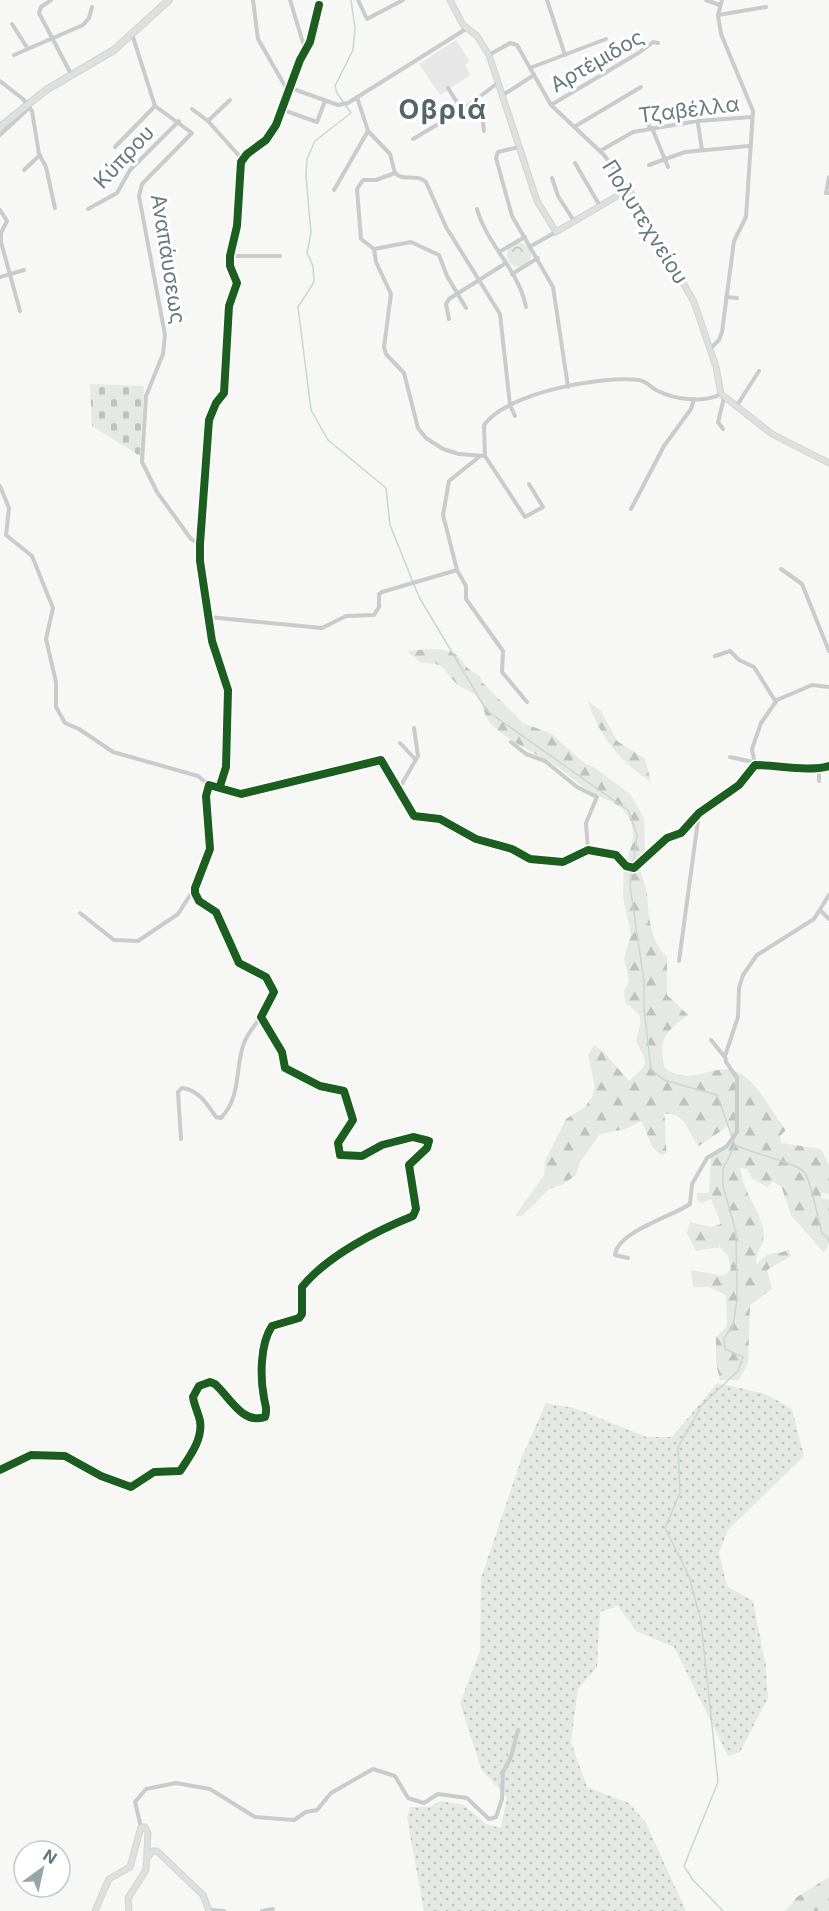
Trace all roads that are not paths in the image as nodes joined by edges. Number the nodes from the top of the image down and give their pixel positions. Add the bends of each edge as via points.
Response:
1 (51, 0) edge
2 (169, 0) edge
3 (253, 0) edge
4 (290, 0) edge
5 (358, 0) edge
6 (403, 0) edge
7 (450, 0) edge
8 (547, 0) edge
9 (706, 0) edge
10 (721, 2) edge
11 (319, 5) dead end
12 (92, 7) dead end
13 (766, 7) dead end
14 (718, 15) junction
15 (12, 24) dead end
16 (466, 29) junction
17 (132, 34) junction
18 (53, 38) junction
19 (606, 39) dead end
20 (658, 44) dead end
21 (28, 49) junction
22 (305, 49) junction
23 (14, 55) dead end
24 (489, 55) junction
25 (565, 55) junction
26 (530, 68) junction
27 (71, 75) junction
28 (534, 75) junction
29 (0, 81) edge
30 (499, 81) junction
31 (641, 87) dead end
32 (448, 88) dead end
33 (290, 89) junction
34 (503, 95) junction
35 (357, 97) junction
36 (230, 100) dead end
37 (325, 101) junction
38 (474, 101) junction
39 (695, 104) dead end
40 (29, 105) junction
41 (552, 105) junction
42 (155, 106) junction
43 (192, 109) dead end
44 (283, 110) junction
45 (462, 110) junction
46 (645, 114) dead end
47 (752, 117) junction
48 (179, 121) junction
49 (208, 121) junction
50 (697, 121) junction
51 (574, 127) junction
52 (0, 128) edge
53 (651, 128) junction
54 (368, 131) junction
55 (484, 131) dead end
56 (0, 135) edge
57 (413, 139) dead end
58 (749, 146) junction
59 (115, 147) dead end
60 (520, 147) junction
61 (702, 150) junction
62 (600, 151) junction
63 (40, 155) junction
64 (242, 159) junction
65 (664, 159) junction
66 (575, 163) dead end
67 (650, 165) dead end
68 (668, 167) dead end
69 (24, 170) dead end
70 (394, 173) junction
71 (829, 177) edge
72 (552, 178) dead end
73 (629, 189) junction
74 (334, 190) dead end
75 (829, 193) edge
76 (600, 206) junction
77 (55, 208) dead end
78 (88, 209) dead end
79 (477, 209) dead end
80 (0, 210) edge
81 (574, 221) junction
82 (556, 232) junction
83 (525, 237) junction
84 (1, 242) edge
85 (531, 246) junction
86 (374, 249) junction
87 (499, 252) junction
88 (230, 256) junction
89 (280, 256) dead end
90 (538, 258) junction
91 (506, 263) junction
92 (24, 270) dead end
93 (10, 274) junction
94 (512, 274) junction
95 (0, 277) edge
96 (480, 279) junction
97 (457, 293) junction
98 (726, 297) junction
99 (737, 298) dead end
100 (526, 307) dead end
101 (466, 308) dead end
102 (20, 311) dead end
103 (449, 319) dead end
104 (710, 349) junction
105 (759, 371) dead end
106 (568, 387) junction
107 (722, 396) junction
108 (694, 399) junction
109 (510, 405) junction
110 (736, 407) junction
111 (515, 416) dead end
112 (723, 429) dead end
113 (482, 456) junction
114 (829, 463) edge
115 (529, 484) dead end
116 (0, 486) edge
117 (631, 508) dead end
118 (200, 544) junction
119 (781, 569) dead end
120 (457, 570) junction
121 (208, 617) junction
122 (829, 651) edge
123 (715, 656) dead end
124 (829, 687) edge
125 (527, 702) dead end
126 (776, 702) junction
127 (414, 728) dead end
128 (511, 742) dead end
129 (400, 743) dead end
130 (730, 757) dead end
131 (416, 760) junction
132 (754, 764) junction
133 (829, 766) edge
134 (819, 770) junction
135 (819, 781) dead end
136 (209, 785) junction
137 (220, 786) junction
138 (399, 789) junction
139 (699, 813) junction
140 (588, 850) junction
141 (195, 888) junction
142 (829, 895) edge
143 (821, 911) junction
144 (80, 913) dead end
145 (829, 919) edge
146 (679, 961) dead end
147 (261, 1017) junction
148 (711, 1040) dead end
149 (725, 1056) junction
150 (182, 1139) dead end
151 (628, 1258) dead end
152 (0, 1470) edge
153 (518, 1730) dead end
154 (141, 1827) junction
155 (147, 1858) junction
156 (273, 1909) dead end
157 (95, 1911) edge
158 (129, 1911) edge
159 (209, 1911) edge
160 (224, 1911) edge
161 (262, 1911) edge

1 - 18 street via 39,12
2 - 17 main road
3 - 33 street via 260,44
4 - 22 street
5 - 6 street via 367,19
7 - 16 street
8 - 25 street
9 - 10 street
10 - 14 street
11 - 22 street
12 - 18 street via 87,21
13 - 14 street
14 - 47 street via 726,50 744,85
15 - 21 street
16 - 24 street via 477,36
16 - 35 street
17 - 27 main road via 114,50
17 - 42 street
18 - 21 street
18 - 27 street
19 - 25 street
20 - 41 street, Αρτέμιδος via 653,42
21 - 23 street
22 - 33 street
24 - 26 street, Πολυτεχνείου via 514,43
24 - 30 street
25 - 26 street
26 - 28 street, Πολυτεχνείου
27 - 40 main road
28 - 34 street
28 - 41 street, Πολυτεχνείου
29 - 40 street
30 - 34 street
30 - 38 street
31 - 51 street
32 - 45 street
33 - 37 street
33 - 44 street
34 - 60 street
35 - 37 street via 347,103
35 - 54 street
36 - 49 street
37 - 44 street via 317,122
38 - 45 street
38 - 55 street via 482,113
39 - 50 street
40 - 52 main road
40 - 56 street
40 - 63 street
41 - 51 street, Πολυτεχνείου
42 - 48 street
42 - 59 street
43 - 49 street
44 - 64 street via 266,140
45 - 57 street
46 - 53 street
47 - 50 street, Τζαβέλλα
47 - 58 street
48 - 78 street, Κύπρου via 129,170 117,193
48 - 118 street, Αναπάυσεως via 190,130 191,137 142,184 139,196 165,335 163,354 146,396 142,462 157,492 191,539
49 - 64 street
50 - 53 street, Τζαβέλλα
50 - 61 street
51 - 62 street, Πολυτεχνείου
53 - 62 street, Τζαβέλλα via 628,133
53 - 65 street
54 - 70 street via 390,154
54 - 74 street
58 - 61 street
58 - 98 street via 751,175 746,217 734,241
60 - 82 street via 538,203
60 - 83 street via 498,152 496,158 512,216
61 - 65 street
62 - 73 street, Πολυτεχνείου
63 - 69 street
63 - 77 street
64 - 88 street via 237,226
65 - 67 street
65 - 68 street
66 - 76 street
70 - 86 street via 363,180 357,189 361,239
70 - 96 street via 426,182 446,227
71 - 75 street
72 - 81 street
73 - 76 street
73 - 104 street, Πολυτεχνείου via 694,302
76 - 81 street
79 - 87 street
80 - 84 street via 7,221
81 - 82 street
82 - 85 street
83 - 85 street
83 - 87 street
84 - 93 street
85 - 90 street
86 - 97 street via 411,242 439,255
86 - 113 street via 391,294 384,347 404,373 418,428 443,449
87 - 91 street
88 - 89 street
88 - 118 street via 237,284 229,306 224,393 209,420
90 - 94 street
90 - 106 street via 554,292
91 - 94 street
91 - 96 street
92 - 93 street
93 - 95 street
93 - 102 street
94 - 100 street via 523,292
96 - 97 street
96 - 109 street via 500,314
97 - 101 street
97 - 103 street via 446,303
98 - 99 street
98 - 104 street via 720,338
104 - 107 street, Πολυτεχνείου
105 - 110 street
106 - 108 street via 636,380 660,392
106 - 109 street
107 - 108 street
107 - 110 street
107 - 112 street via 718,422
108 - 117 street
109 - 111 street
109 - 113 street via 484,425
110 - 114 street via 772,434
113 - 115 street via 525,517 543,507
113 - 120 street via 451,479 444,494 443,515
116 - 136 street via 9,508 6,535 32,556 53,608 46,639 59,715 65,723 113,752 192,774
118 - 121 street
119 - 122 street via 802,584
120 - 121 street via 382,592 374,615 346,616 322,628
120 - 125 street via 466,586 466,599 503,651 502,672
121 - 137 street via 228,690 226,767
123 - 126 street via 730,651 739,660 749,662
124 - 126 street via 812,685
126 - 132 street via 761,723 754,742
127 - 131 street via 419,749
128 - 140 street via 597,797 586,823
129 - 131 street
130 - 132 street
131 - 138 street
132 - 134 street
132 - 139 street via 739,785
133 - 134 street
134 - 135 street
136 - 137 street
136 - 141 street via 206,796 210,849
137 - 138 street via 241,794 379,760
138 - 140 street via 414,816 440,819 476,839 512,849 530,859 563,862
139 - 140 street via 681,832 667,838 632,867 616,855
139 - 146 street
141 - 144 street via 178,915 138,941 114,940
141 - 147 street via 199,901 216,912 239,963 271,983 274,992
142 - 143 street
143 - 145 street
143 - 149 street via 757,955 748,968 740,982 738,1017
147 - 150 street via 244,1043 237,1090 221,1118 189,1089 178,1092
147 - 152 street via 282,1053 285,1068 345,1093 353,1120 338,1143 340,1155 362,1156 376,1147 413,1137 429,1142 428,1148 409,1165 415,1213 384,1226 325,1262 302,1287 299,1318 272,1326 263,1350 265,1417 239,1411 215,1384 199,1386 193,1397 200,1434 180,1471 154,1472 131,1487 65,1456 32,1455
148 - 149 street
149 - 151 street via 737,1078 737,1132 727,1146 704,1162 692,1184 690,1204 625,1237 615,1255
153 - 154 street via 503,1772 502,1799 496,1817 489,1819 467,1798 438,1794 424,1803 408,1798 395,1776 373,1769 331,1793 317,1810 294,1820 255,1817 210,1789 176,1783 146,1789 135,1802
154 - 155 street via 147,1828 148,1833
154 - 157 street via 130,1867 109,1879
155 - 158 street via 143,1877 128,1898
155 - 159 street via 157,1851 203,1894
156 - 161 street
159 - 160 street

